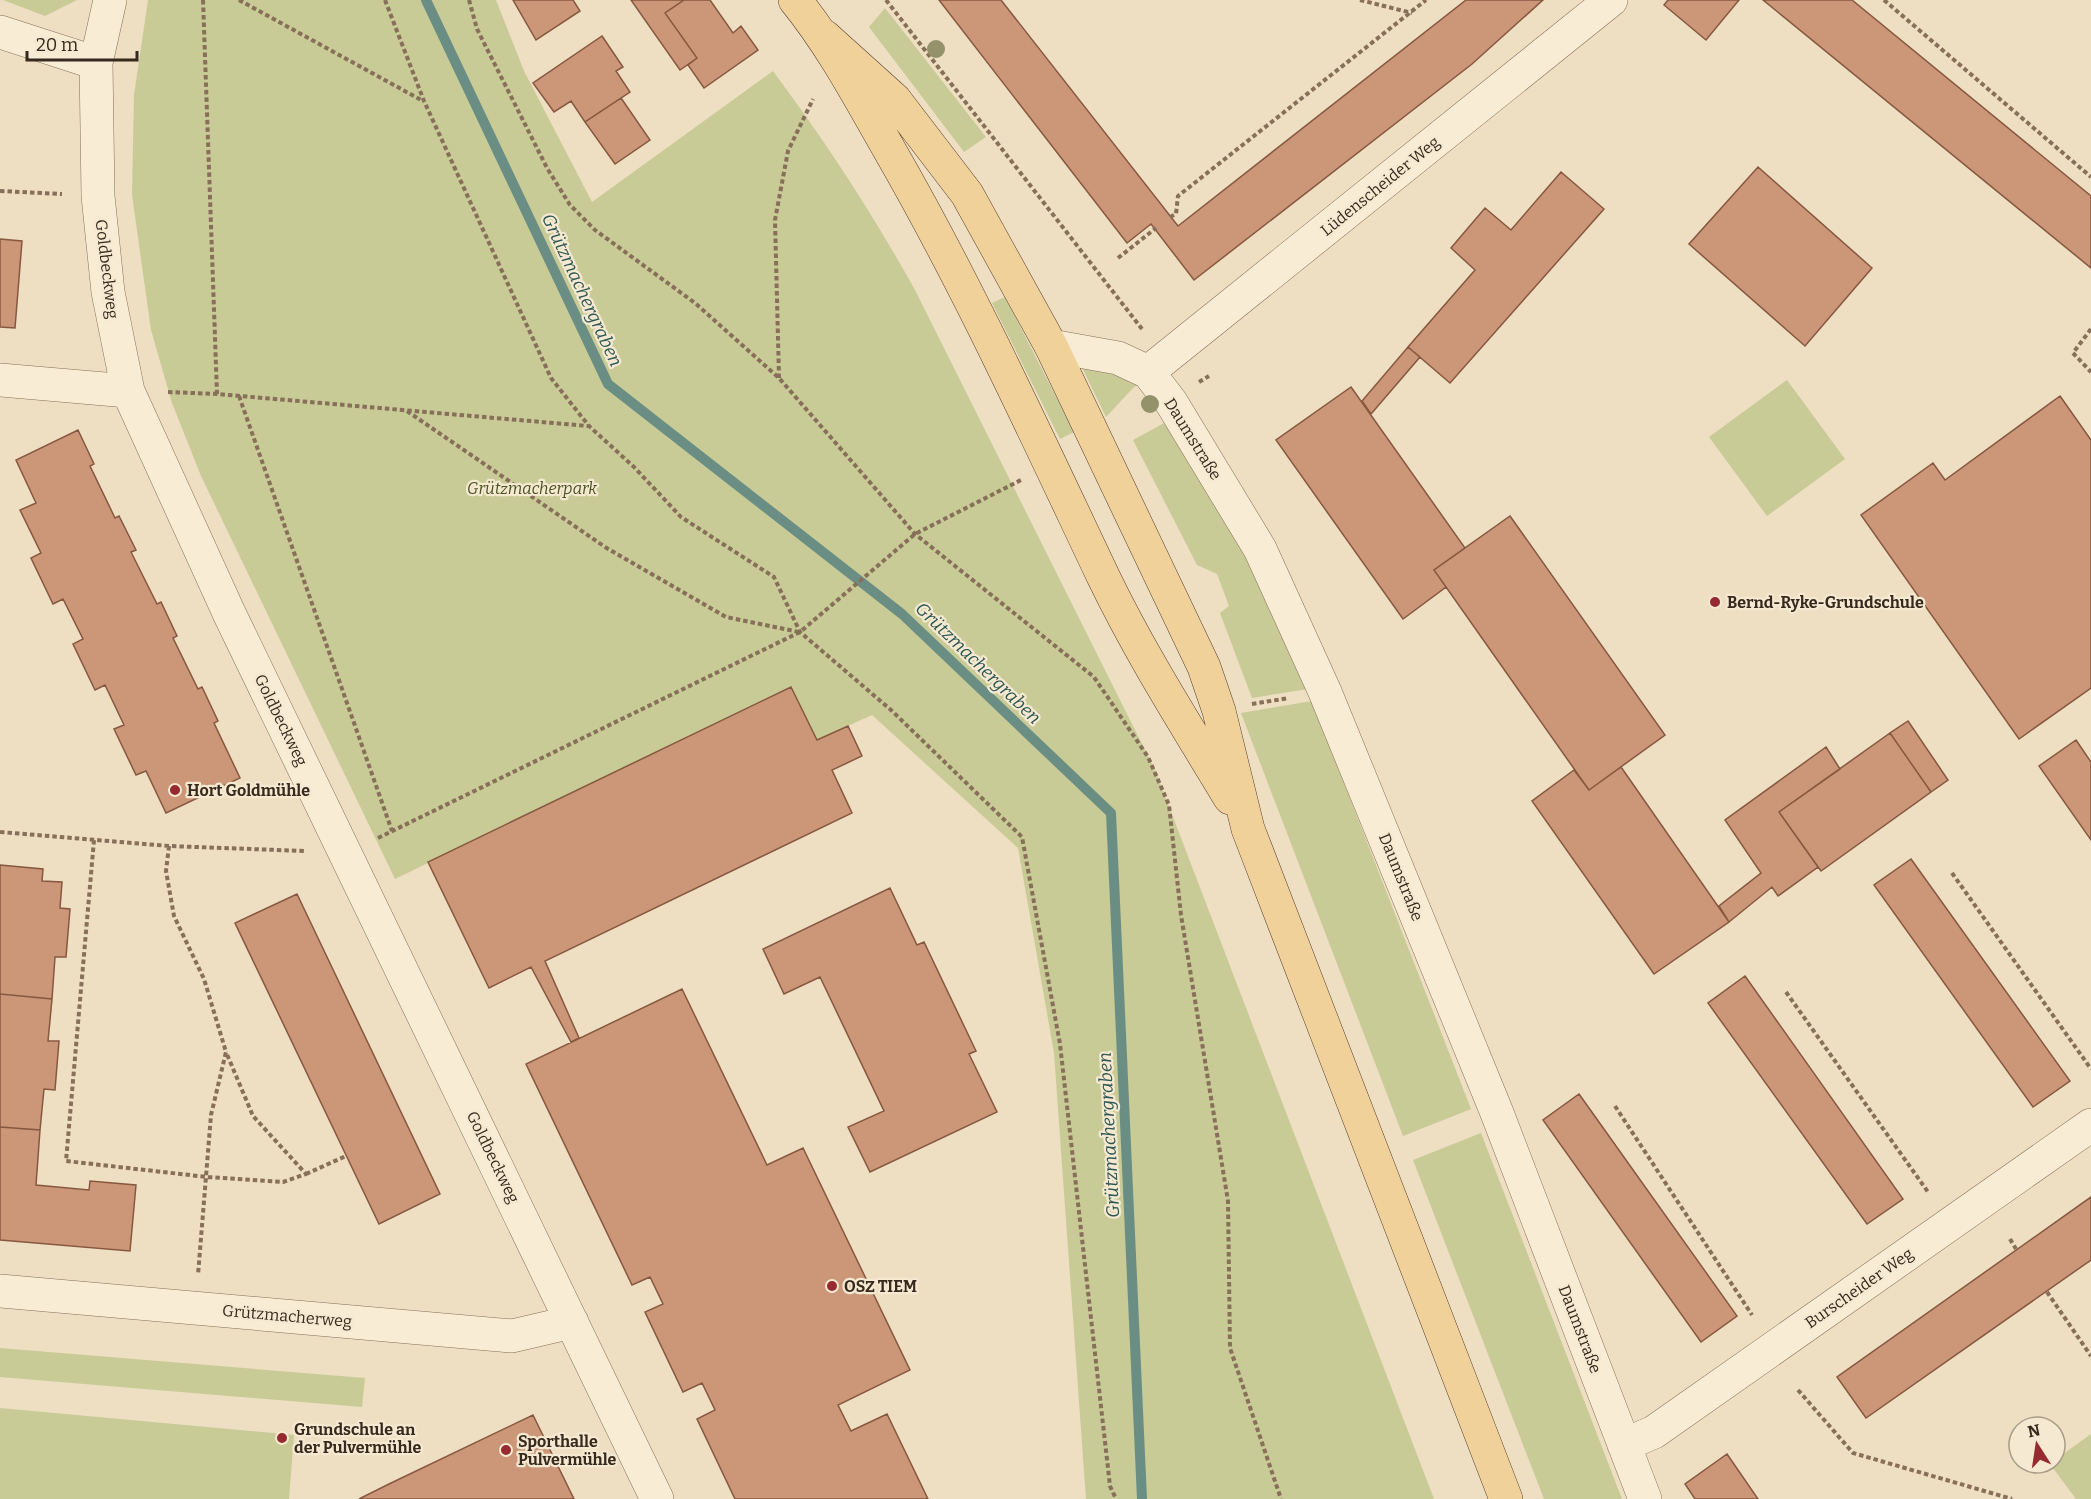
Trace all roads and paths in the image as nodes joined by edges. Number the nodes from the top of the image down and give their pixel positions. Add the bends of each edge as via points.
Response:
1 (110, 0) edge
2 (203, 0) edge
3 (239, 0) edge
4 (385, 0) edge
5 (469, 0) edge
6 (795, 0) edge
7 (886, 0) edge
8 (1360, 0) edge
9 (1426, 0) edge
10 (1611, 0) edge
11 (1884, 0) edge
12 (1412, 13) junction
13 (0, 32) edge
14 (824, 36) junction
15 (96, 63) junction
16 (813, 99) dead end
17 (424, 101) junction
18 (2091, 177) edge
19 (0, 191) edge
20 (99, 196) junction
21 (1170, 217) dead end
22 (1156, 228) dead end
23 (1118, 258) dead end
24 (2091, 329) edge
25 (1051, 346) junction
26 (1148, 372) junction
27 (2091, 372) edge
28 (779, 378) junction
29 (0, 380) edge
30 (128, 391) junction
31 (217, 394) junction
32 (239, 396) junction
33 (405, 410) junction
34 (589, 426) junction
35 (1025, 478) dead end
36 (915, 534) junction
37 (800, 632) junction
38 (1325, 692) junction
39 (1249, 704) dead end
40 (1248, 829) junction
41 (392, 831) junction
42 (0, 832) edge
43 (94, 840) junction
44 (169, 846) junction
45 (346, 853) junction
46 (1952, 873) dead end
47 (1786, 992) dead end
48 (226, 1052) junction
49 (2091, 1069) edge
50 (1615, 1106) dead end
51 (2091, 1125) edge
52 (346, 1156) dead end
53 (306, 1174) junction
54 (207, 1177) junction
55 (1928, 1192) dead end
56 (2010, 1239) dead end
57 (2016, 1249) dead end
58 (0, 1291) edge
59 (2047, 1292) dead end
60 (195, 1308) junction
61 (1752, 1315) dead end
62 (572, 1322) junction
63 (2091, 1356) edge
64 (1798, 1390) dead end
65 (1624, 1445) junction
66 (657, 1499) edge
67 (1116, 1499) edge
68 (1281, 1499) edge
69 (1506, 1499) edge
70 (1645, 1499) edge
71 (2012, 1499) edge

1 - 15 street, Goldbeckweg
2 - 31 path
3 - 17 path
4 - 17 path
5 - 28 path via 483,40 547,168 570,205 594,230 695,303
6 - 14 main road
7 - 26 path via 1151,341
8 - 12 path
9 - 12 path
10 - 26 street, Lüdenscheider Weg
11 - 18 path
12 - 21 path via 1178,196 1176,214
13 - 15 street
14 - 25 main road via 895,100 967,194
14 - 40 main road via 957,273 1114,597
15 - 20 street, Goldbeckweg
16 - 28 path via 788,151 775,220
17 - 34 path via 551,378
19 - 20 path
20 - 30 street, Goldbeckweg via 108,292
22 - 23 path
24 - 27 path via 2073,353
25 - 26 street, Daumstraße via 1118,358
25 - 40 main road via 1204,667
26 - 38 street, Daumstraße via 1171,402 1260,549
28 - 36 path
29 - 30 street
30 - 31 path
30 - 45 street, Goldbeckweg via 229,613
31 - 32 path
32 - 33 path
32 - 41 path
33 - 34 path
33 - 37 path via 605,547 726,617
34 - 37 path via 681,517 774,577
35 - 36 path
36 - 37 path
36 - 68 path via 1094,677 1148,757 1169,805 1181,915 1228,1201 1230,1348
37 - 41 path
37 - 67 path via 891,710 1022,837 1060,1044 1110,1486
38 - 39 path
38 - 65 street, Daumstraße via 1497,1113
40 - 69 main road
41 - 45 path
42 - 43 path
43 - 44 path
43 - 54 path via 66,1161
44 - 45 path
44 - 48 path via 166,871 174,916 204,979
45 - 62 street, Goldbeckweg
46 - 49 path
47 - 55 path
48 - 53 path via 253,1116
48 - 54 path via 211,1114
50 - 61 path
51 - 65 street, Burscheider Weg via 1654,1432
52 - 53 path
53 - 54 path via 283,1182
54 - 60 path
56 - 57 path
58 - 60 street, Grützmacherweg
59 - 63 path
60 - 62 street, Grützmacherweg via 512,1336
62 - 66 street, Goldbeckweg
64 - 71 path via 1853,1453
65 - 70 street, Daumstraße

